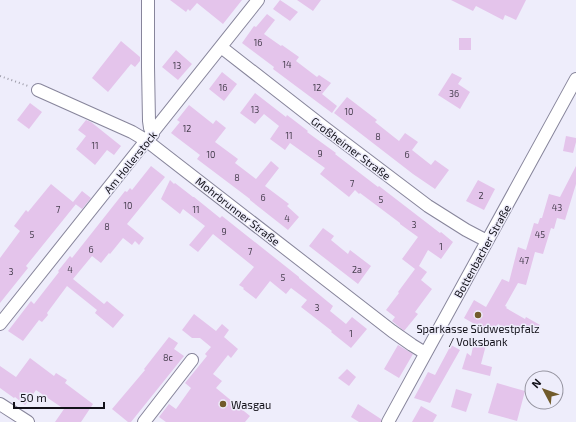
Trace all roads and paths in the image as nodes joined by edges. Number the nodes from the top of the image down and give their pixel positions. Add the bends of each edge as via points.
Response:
1 (148, 0) edge
2 (258, 0) edge
3 (221, 47) junction
4 (0, 76) edge
5 (576, 79) edge
6 (38, 90) joint
7 (150, 137) junction
8 (488, 241) junction
9 (0, 324) edge
10 (425, 353) junction
11 (192, 360) dead end
12 (0, 404) edge
13 (28, 422) edge
14 (144, 422) edge
15 (388, 422) edge

1 - 7 street
2 - 3 street, Am Hollerstock
3 - 7 street, Am Hollerstock
3 - 8 street, Großheimer Straße via 428,206
4 - 6 path
5 - 8 street, Bottenbacher Straße
6 - 7 street, Mohrbrunner Straße via 132,132
7 - 9 street, Am Hollerstock
7 - 10 street, Mohrbrunner Straße via 392,331
8 - 10 street, Bottenbacher Straße
10 - 15 street, Bottenbacher Straße
11 - 14 street
12 - 13 street

